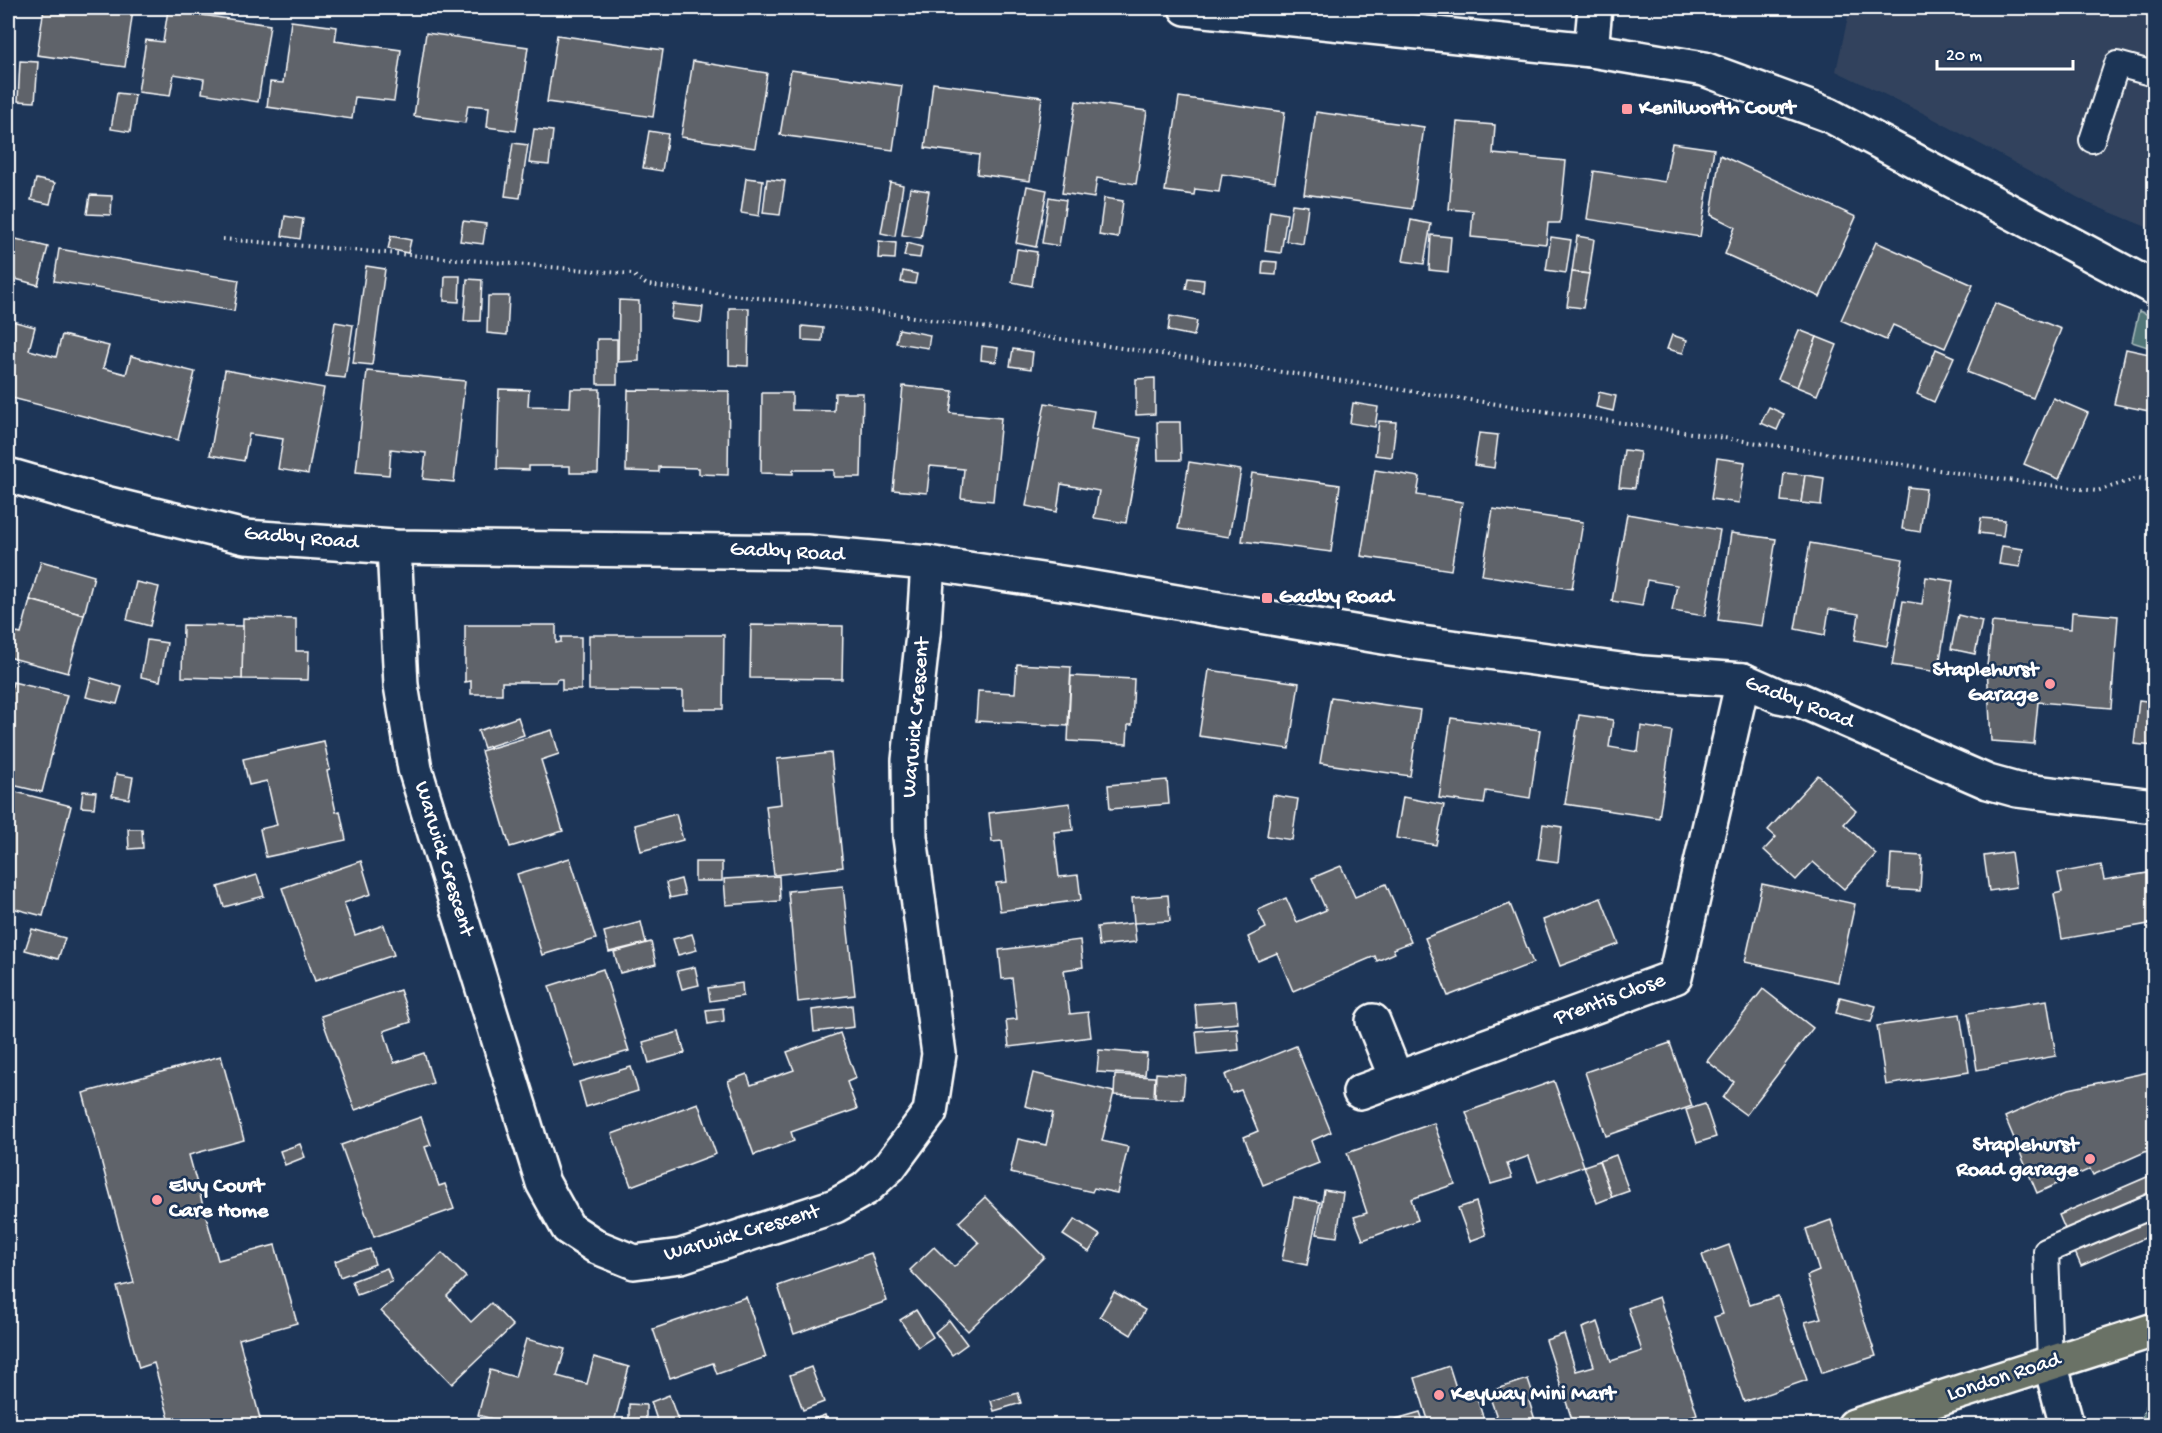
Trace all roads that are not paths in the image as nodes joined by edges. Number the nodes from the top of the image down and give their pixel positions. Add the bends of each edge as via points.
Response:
1 (1186, 8) edge
2 (1595, 8) edge
3 (1591, 50) junction
4 (2154, 74) edge
5 (2092, 140) dead end
6 (2154, 288) edge
7 (8, 475) edge
8 (394, 547) junction
9 (928, 563) junction
10 (1743, 680) junction
11 (2154, 806) edge
12 (1373, 1022) dead end
13 (1396, 1077) junction
14 (1360, 1092) dead end
15 (2154, 1205) edge
16 (2154, 1330) edge
17 (2050, 1363) junction
18 (1854, 1425) edge
19 (2067, 1425) edge

1 - 3 street
2 - 3 street
3 - 6 street via 1704,69 1829,115
4 - 5 lane via 2116,63
7 - 8 street, Gadby Road via 245,537
8 - 9 street, Gadby Road via 806,552
8 - 9 street, Warwick Crescent via 400,685 415,769 543,1183 568,1228 597,1247 634,1262 681,1256 835,1206 865,1189 890,1166 930,1112 939,1054 910,837 909,771
9 - 10 street, Gadby Road via 1407,641 1643,672
10 - 11 street, Gadby Road via 1779,696 1800,700 1988,782 2017,790
10 - 13 street, Prentis Close via 1675,977
12 - 13 street
13 - 14 street, Prentis Close
15 - 17 lane via 2046,1251
16 - 17 main road, London Road
17 - 18 main road, London Road
17 - 19 street

